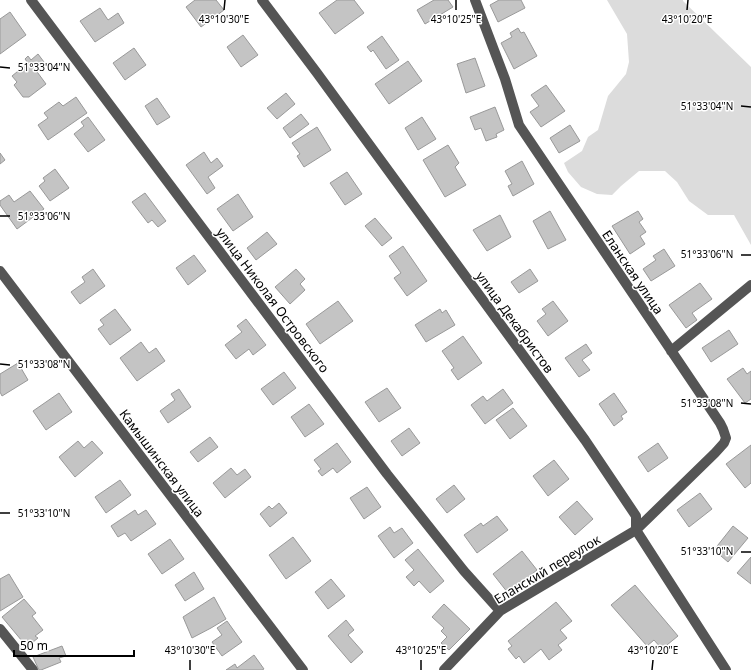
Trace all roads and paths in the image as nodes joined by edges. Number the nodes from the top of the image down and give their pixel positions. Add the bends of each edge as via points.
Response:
1 (31, 0) edge
2 (262, 0) edge
3 (475, 0) edge
4 (0, 272) edge
5 (751, 285) edge
6 (671, 351) junction
7 (636, 530) junction
8 (500, 611) junction
9 (0, 629) edge
10 (33, 670) edge
11 (303, 670) edge
12 (444, 670) edge
13 (726, 670) edge

1 - 8 street, улица Николая Островского via 387,474 464,571
2 - 7 street, улица Декабристов via 584,440 636,516
3 - 6 street, Еланская улица via 506,79 519,125
4 - 11 street, Камышинская улица
5 - 6 street
6 - 7 street, Еланская улица via 720,423 726,438 715,453
7 - 8 street, Еланский переулок
7 - 13 street, улица Декабристов
8 - 12 street, Еланский переулок
9 - 10 street

